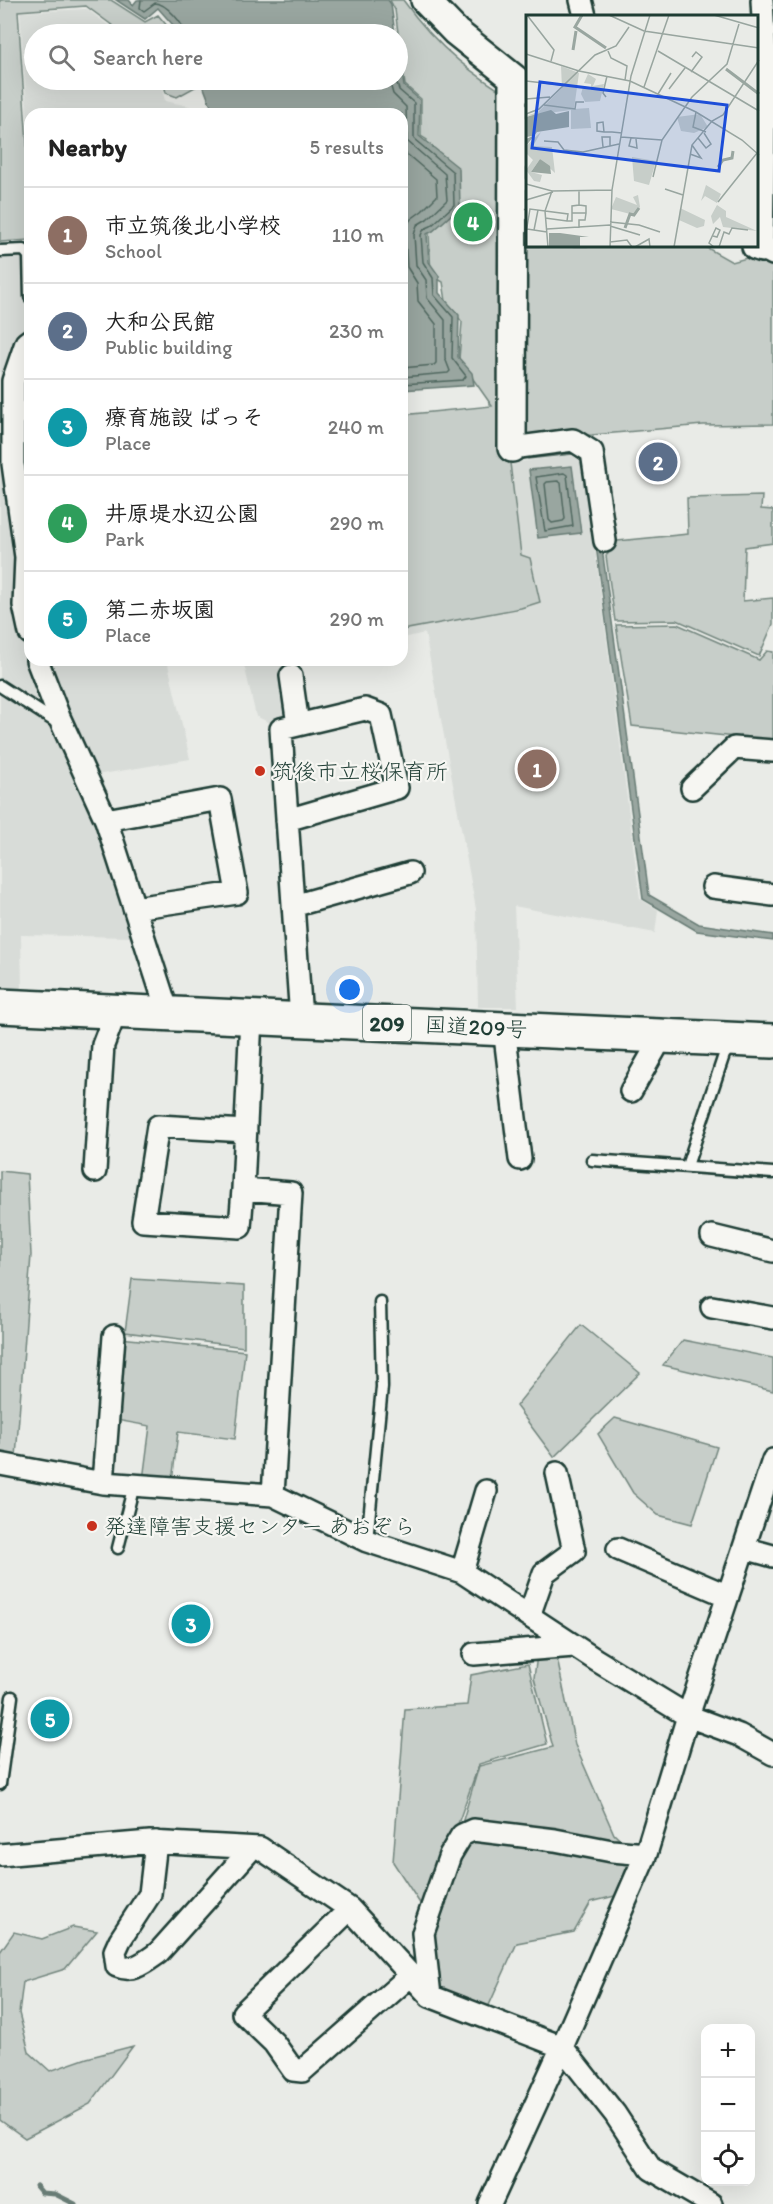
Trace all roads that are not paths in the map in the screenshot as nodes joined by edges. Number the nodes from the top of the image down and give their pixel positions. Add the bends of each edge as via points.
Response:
1 (425, 0) edge
2 (582, 0) edge
3 (762, 0) edge
4 (585, 15) edge
5 (520, 84) edge
6 (768, 178) edge
7 (764, 249) edge
8 (24, 250) edge
9 (0, 251) edge
10 (24, 349) edge
11 (512, 448) joint
12 (605, 541) dead end
13 (24, 542) edge
14 (38, 666) edge
15 (291, 676) dead end
16 (0, 686) edge
17 (298, 725) junction
18 (64, 728) junction
19 (773, 751) edge
20 (692, 788) dead end
21 (287, 819) junction
22 (106, 820) junction
23 (410, 873) dead end
24 (713, 887) dead end
25 (773, 895) edge
26 (293, 906) junction
27 (134, 908) junction
28 (0, 1006) edge
29 (116, 1011) junction
30 (168, 1013) junction
31 (251, 1017) junction
32 (301, 1019) junction
33 (504, 1028) junction
34 (741, 1039) junction
35 (773, 1041) edge
36 (655, 1049) dead end
37 (631, 1091) dead end
38 (246, 1131) junction
39 (520, 1159) dead end
40 (592, 1160) dead end
41 (687, 1166) junction
42 (95, 1171) dead end
43 (773, 1173) edge
44 (243, 1189) junction
45 (712, 1236) dead end
46 (773, 1251) edge
47 (380, 1302) dead end
48 (712, 1307) dead end
49 (773, 1318) edge
50 (114, 1336) dead end
51 (773, 1460) edge
52 (0, 1464) edge
53 (557, 1473) dead end
54 (104, 1483) junction
55 (134, 1485) junction
56 (486, 1491) dead end
57 (273, 1495) junction
58 (367, 1541) junction
59 (118, 1548) dead end
60 (744, 1548) junction
61 (618, 1549) dead end
62 (773, 1556) edge
63 (462, 1572) junction
64 (728, 1596) junction
65 (529, 1616) junction
66 (574, 1646) junction
67 (474, 1654) dead end
68 (12, 1697) dead end
69 (688, 1716) junction
70 (773, 1754) edge
71 (0, 1784) edge
72 (156, 1842) junction
73 (252, 1848) junction
74 (646, 1854) junction
75 (0, 1855) edge
76 (350, 1909) junction
77 (411, 1975) junction
78 (430, 1996) junction
79 (562, 2047) junction
80 (490, 2204) edge
81 (711, 2204) edge

1 - 5 street via 456,32
2 - 4 street
3 - 6 street
5 - 11 street
6 - 7 street
8 - 9 lane
10 - 13 street via 13,381 14,464
11 - 12 street via 573,440 592,452
14 - 18 street
15 - 17 street
16 - 18 lane
17 - 21 street via 281,729
17 - 21 street via 365,709 381,715 397,788
18 - 22 street
19 - 20 street via 734,748
21 - 26 street
22 - 27 street
22 - 27 street via 220,799 237,892
23 - 26 street
24 - 25 street
26 - 32 street
27 - 30 street
28 - 29 highway, 国道209号 / 209
29 - 30 highway, 国道209号 / 209
29 - 42 street via 103,1045
30 - 31 highway, 国道209号 / 209
31 - 32 highway, 国道209号 / 209
31 - 38 street
32 - 33 highway, 国道209号 / 209
33 - 34 highway, 国道209号 / 209
33 - 39 street
34 - 35 highway, 国道209号 / 209
34 - 41 lane via 725,1051
36 - 37 street
38 - 44 street
38 - 44 street via 158,1125 143,1221 240,1227
40 - 41 lane
41 - 43 lane
44 - 57 street via 291,1192
45 - 46 street
47 - 58 lane via 381,1387
48 - 49 street
50 - 54 street
51 - 60 street
52 - 54 street
53 - 65 street via 574,1551 544,1573
54 - 55 street
55 - 57 street
55 - 59 lane
56 - 63 street
57 - 58 street
58 - 63 street
60 - 62 street
60 - 64 street
61 - 64 street
63 - 65 street
64 - 69 street
65 - 66 street
66 - 67 street
66 - 69 street
68 - 71 lane
69 - 70 street via 740,1735
69 - 74 street
72 - 73 street
72 - 73 street via 150,1894 115,1952 117,1966 124,1969 139,1966 158,1953
72 - 75 street
73 - 76 street via 260,1848
74 - 78 street via 473,1830 462,1835 450,1855 423,1933
74 - 79 street
76 - 77 street
76 - 77 street via 243,2013 274,2043 293,2070 302,2071
77 - 78 street
78 - 79 street
79 - 80 street
79 - 81 street via 615,2114 651,2169

